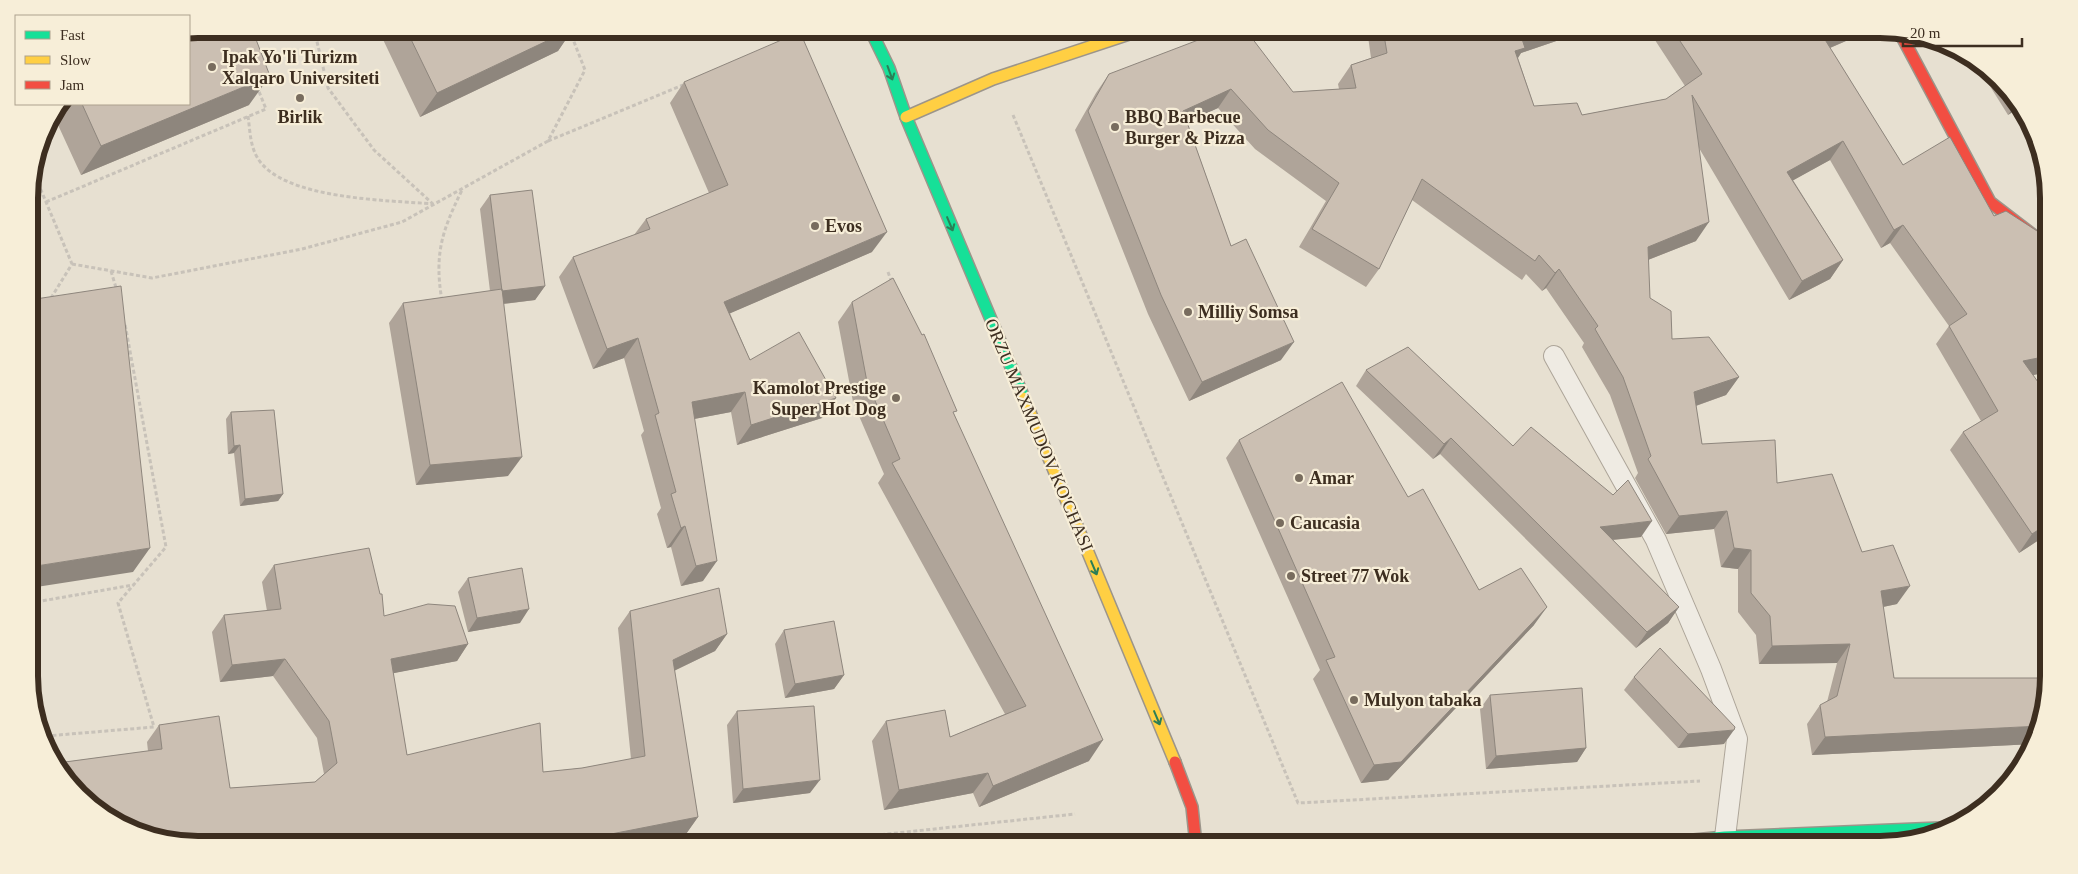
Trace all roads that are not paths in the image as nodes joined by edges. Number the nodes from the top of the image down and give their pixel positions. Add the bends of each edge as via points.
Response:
1 (874, 38) edge
2 (1104, 38) edge
3 (1903, 39) edge
4 (906, 117) junction
5 (2039, 239) edge
6 (1554, 356) dead end
7 (1930, 828) edge
8 (1195, 836) edge
9 (1725, 836) edge
10 (1749, 836) edge

1 -> 4 main road, ORZU MAXMUDOV KO'CHASI
2 - 4 main road via 997,76
3 - 5 main road via 1990,202
4 -> 8 main road, ORZU MAXMUDOV KO'CHASI via 1172,756 1192,807
6 - 9 lane via 1656,540 1737,739
7 - 10 main road

